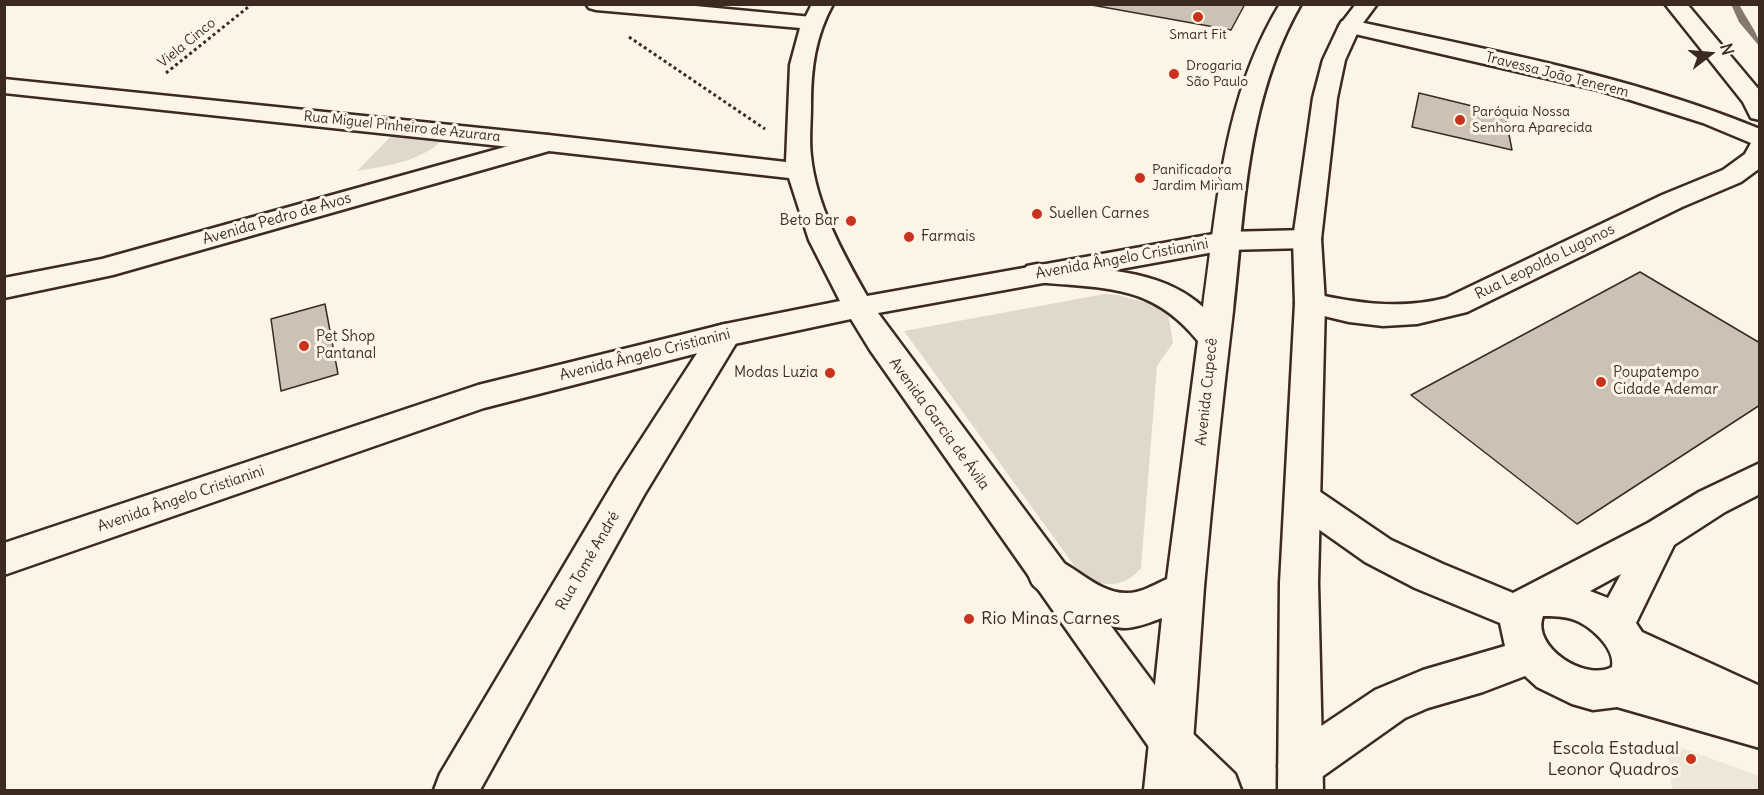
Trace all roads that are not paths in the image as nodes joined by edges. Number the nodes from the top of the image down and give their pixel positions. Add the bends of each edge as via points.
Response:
1 (596, 4) edge
2 (1292, 4) edge
3 (1367, 4) edge
4 (1675, 4) edge
5 (818, 14) edge
6 (1350, 26) junction
7 (4, 86) edge
8 (1760, 113) edge
9 (1760, 138) edge
10 (548, 143) junction
11 (1760, 148) edge
12 (800, 160) junction
13 (1307, 239) junction
14 (1226, 241) junction
15 (1037, 273) junction
16 (4, 288) edge
17 (1310, 303) junction
18 (859, 308) junction
19 (725, 335) junction
20 (1212, 338) junction
21 (1760, 477) edge
22 (1303, 499) junction
23 (1661, 534) junction
24 (4, 559) edge
25 (1047, 574) junction
26 (1185, 589) junction
27 (1529, 606) junction
28 (1621, 635) junction
29 (1532, 655) junction
30 (1619, 688) junction
31 (1760, 707) edge
32 (1760, 728) edge
33 (1171, 742) junction
34 (1300, 778) edge
35 (456, 790) edge
36 (1166, 790) edge
37 (1219, 790) edge

1 - 5 street
2 - 14 street, Avenida Cupecê via 1264,55 1248,108
3 - 6 street
4 - 8 street via 1754,100
5 - 12 street, Avenida Garcia de Ávila via 805,38 799,85
6 - 9 street, Travessa João Tenerem via 1655,99 1698,111
6 - 13 street via 1334,60 1325,98
7 - 10 street, Rua Miguel Pinheiro de Azurara
10 - 12 street, Rua Miguel Pinheiro de Azurara
10 - 16 street, Avenida Pedro de Avos via 103,268
11 - 17 street, Rua Leopoldo Lugonos via 1756,158 1732,176 1456,305 1427,314 1391,317
12 - 18 street, Avenida Garcia de Ávila via 818,225
13 - 14 street, Avenida Ângelo Cristianini
13 - 17 street
14 - 15 street, Avenida Ângelo Cristianini
14 - 20 street, Avenida Cupecê
15 - 18 street, Avenida Ângelo Cristianini
15 - 20 street via 1120,281 1149,288 1176,301 1197,318
17 - 22 street
18 - 19 street, Avenida Ângelo Cristianini
18 - 25 street, Avenida Garcia de Ávila
19 - 24 street, Avenida Ângelo Cristianini via 478,397
19 - 35 street, Rua Tomé André via 631,485
20 - 26 street, Avenida Cupecê
21 - 23 street
22 - 27 street via 1378,551 1429,576
22 - 34 street via 1299,583
23 - 27 street
23 - 28 street
25 - 26 street via 1095,603 1125,612
25 - 33 street, Avenida Garcia de Ávila
26 - 33 street, Avenida Cupecê
27 - 28 street via 1562,598 1589,608
27 - 29 street via 1518,626
28 - 30 street via 1634,666 1629,679
28 - 31 street
29 - 30 street via 1546,670 1584,689
29 - 34 street via 1390,704
30 - 32 street
33 - 36 street, Avenida Cupecê
33 - 37 street, Avenida Garcia de Ávila

